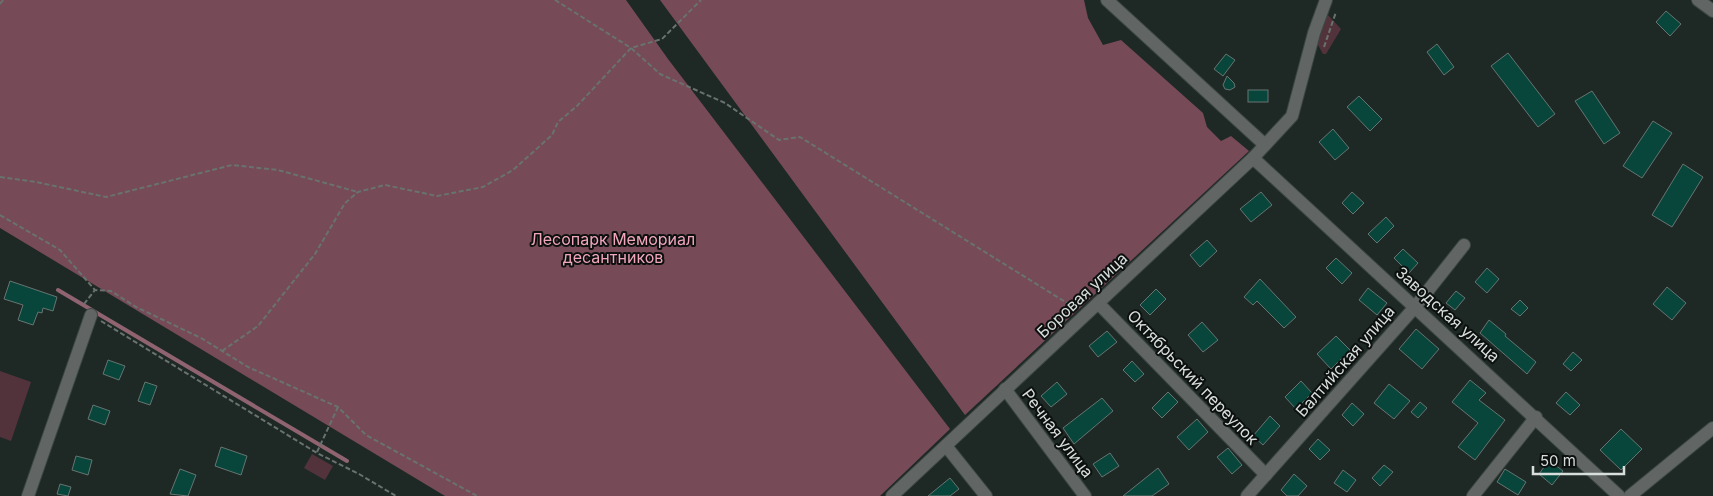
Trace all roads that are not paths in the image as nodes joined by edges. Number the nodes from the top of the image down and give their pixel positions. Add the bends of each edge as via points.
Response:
1 (1108, 0) edge
2 (1326, 0) edge
3 (1698, 0) edge
4 (1713, 11) edge
5 (1265, 145) junction
6 (1254, 158) junction
7 (1464, 245) dead end
8 (1098, 303) junction
9 (1415, 307) junction
10 (91, 315) road end
11 (1006, 389) junction
12 (1536, 418) junction
13 (1713, 428) edge
14 (946, 446) junction
15 (1266, 475) junction
16 (28, 496) edge
17 (892, 496) edge
18 (986, 496) edge
19 (1086, 496) edge
20 (1247, 496) edge
21 (1473, 496) edge
22 (1619, 496) edge
23 (1630, 496) edge

1 - 5 street
2 - 5 street, Боровая улица via 1292,116
3 - 4 street
5 - 6 street, Боровая улица
6 - 8 street, Боровая улица
6 - 9 street, Заводская улица
7 - 9 street, Балтийская улица
8 - 11 street, Боровая улица
8 - 15 street, Октябрьский переулок
9 - 12 street, Заводская улица
9 - 15 street, Балтийская улица
10 - 16 street
11 - 14 street, Боровая улица
11 - 19 street, Речная улица
12 - 21 street
12 - 22 street, Заводская улица
13 - 23 street
14 - 17 street, Боровая улица
14 - 18 street
15 - 20 street, Балтийская улица

